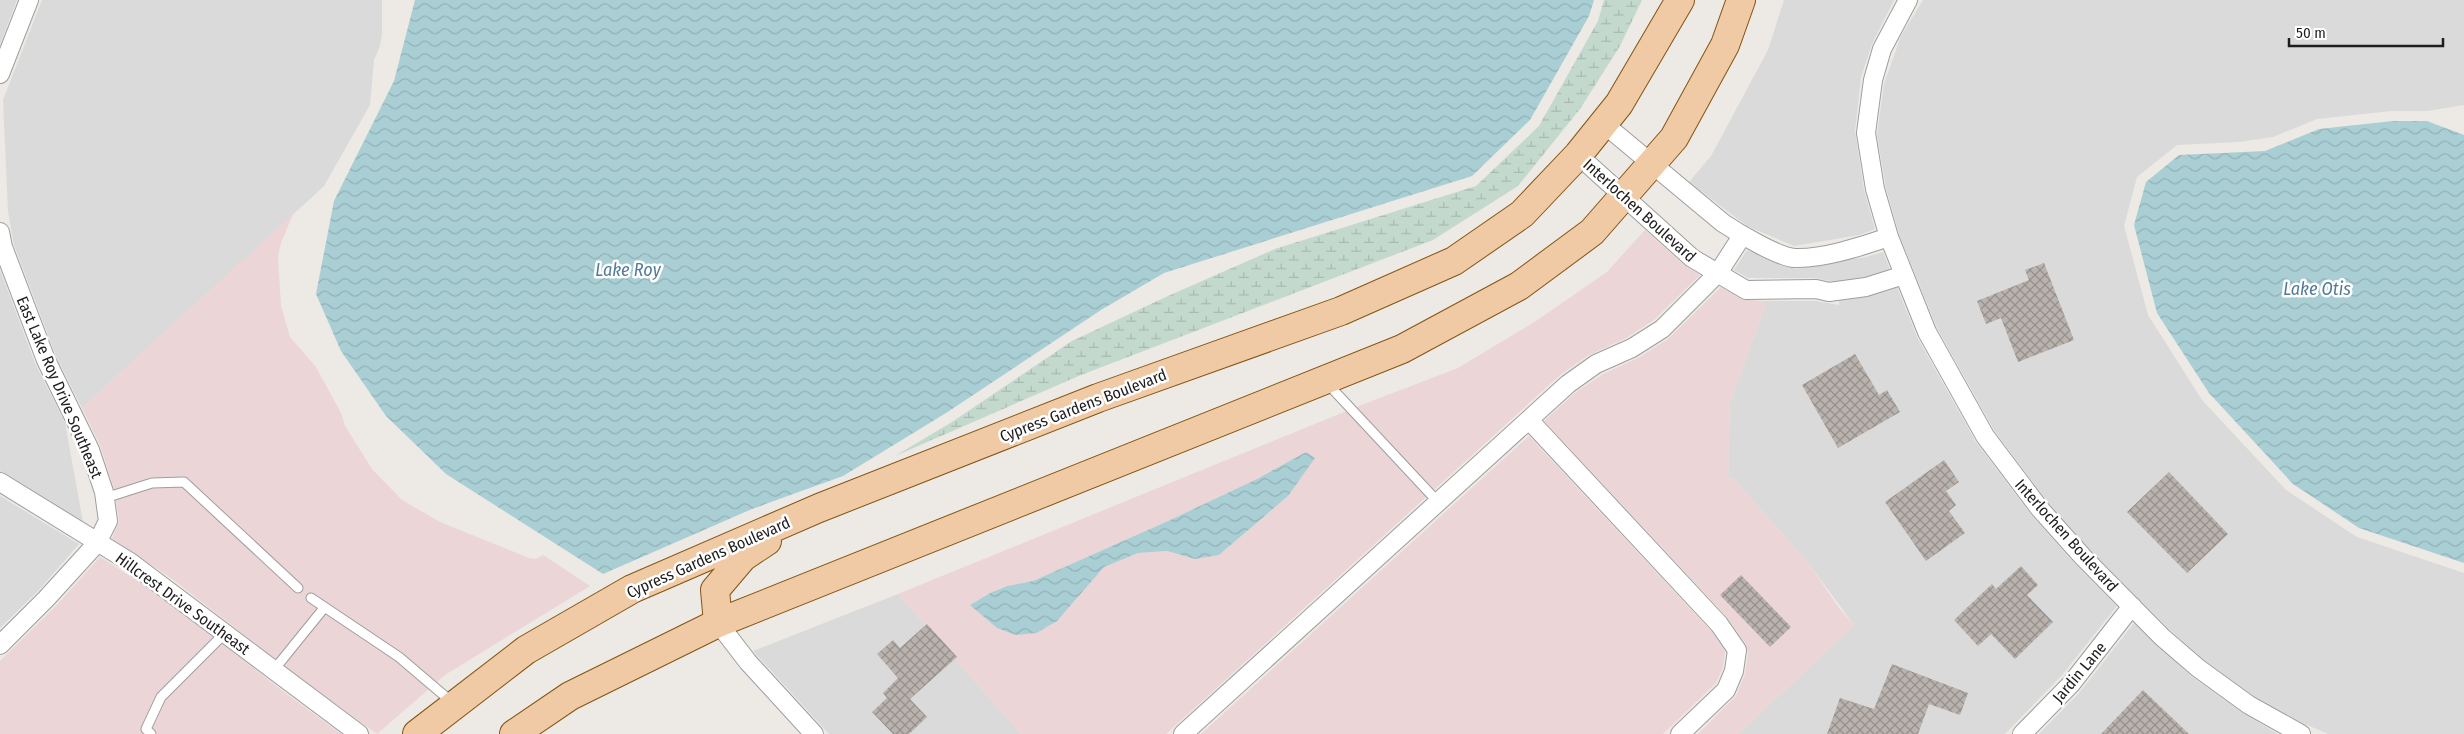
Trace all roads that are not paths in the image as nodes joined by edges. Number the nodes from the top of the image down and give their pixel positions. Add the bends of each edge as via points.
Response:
1 (29, 0) edge
2 (1680, 0) edge
3 (1741, 0) edge
4 (1908, 0) edge
5 (0, 74) edge
6 (1604, 124) junction
7 (1578, 155) junction
8 (1651, 164) junction
9 (1623, 196) junction
10 (0, 232) edge
11 (1742, 236) junction
12 (1889, 237) junction
13 (1718, 274) junction
14 (1904, 275) junction
15 (1324, 380) junction
16 (1529, 420) junction
17 (0, 482) edge
18 (105, 498) junction
19 (1438, 502) junction
20 (818, 508) junction
21 (97, 542) junction
22 (298, 588) dead end
23 (311, 598) dead end
24 (2132, 606) junction
25 (324, 608) junction
26 (718, 623) junction
27 (225, 633) junction
28 (0, 644) edge
29 (273, 671) junction
30 (455, 704) junction
31 (151, 734) edge
32 (359, 734) edge
33 (416, 734) edge
34 (514, 734) edge
35 (814, 734) edge
36 (1184, 734) edge
37 (1680, 734) edge
38 (2022, 734) edge
39 (2302, 734) edge

1 - 5 street
2 - 6 main road, Cypress Gardens Boulevard
3 - 8 main road via 1725,46 1674,138
4 - 12 street, Interlochen Boulevard via 1882,49 1873,80 1866,134 1875,189
6 - 7 main road, Cypress Gardens Boulevard
6 - 8 street
7 - 9 street, Interlochen Boulevard
7 - 20 main road, Cypress Gardens Boulevard via 1522,214 1454,261 1341,311 1098,398
8 - 9 main road
8 - 11 street
9 - 13 street, Interlochen Boulevard via 1692,258
9 - 15 main road via 1592,232 1519,286 1402,349
10 - 18 street, East Lake Roy Drive Southeast via 46,360 90,450
11 - 12 street via 1794,258 1863,246
11 - 13 street
12 - 14 street, Interlochen Boulevard
13 - 14 street, Interlochen Boulevard via 1746,290 1816,289 1829,292 1866,287
13 - 16 street via 1662,329 1632,348 1596,364 1568,384
14 - 24 street, Interlochen Boulevard via 1927,332 1985,436 2040,510
15 - 19 lane
15 - 26 main road
16 - 19 street
16 - 37 street via 1719,624 1737,650 1734,671 1726,690
17 - 21 street, Hillcrest Drive Southeast
18 - 21 street, East Lake Roy Drive Southeast via 108,521
18 - 22 lane via 152,483 184,482
19 - 36 street
20 - 26 main road via 743,557 715,590
20 - 30 main road, Cypress Gardens Boulevard via 632,589 526,650
21 - 27 street, Hillcrest Drive Southeast via 137,567
21 - 28 street, East Lake Roy Drive Southeast
23 - 25 lane
24 - 38 street, Jardin Lane via 2071,684
24 - 39 street, Interlochen Boulevard via 2162,637 2224,688
25 - 29 lane
25 - 30 lane via 399,657
26 - 34 main road via 570,696
26 - 35 street via 748,662
27 - 29 street, Hillcrest Drive Southeast
27 - 31 lane via 162,697 146,729
29 - 32 street, Hillcrest Drive Southeast
30 - 33 main road, Cypress Gardens Boulevard

